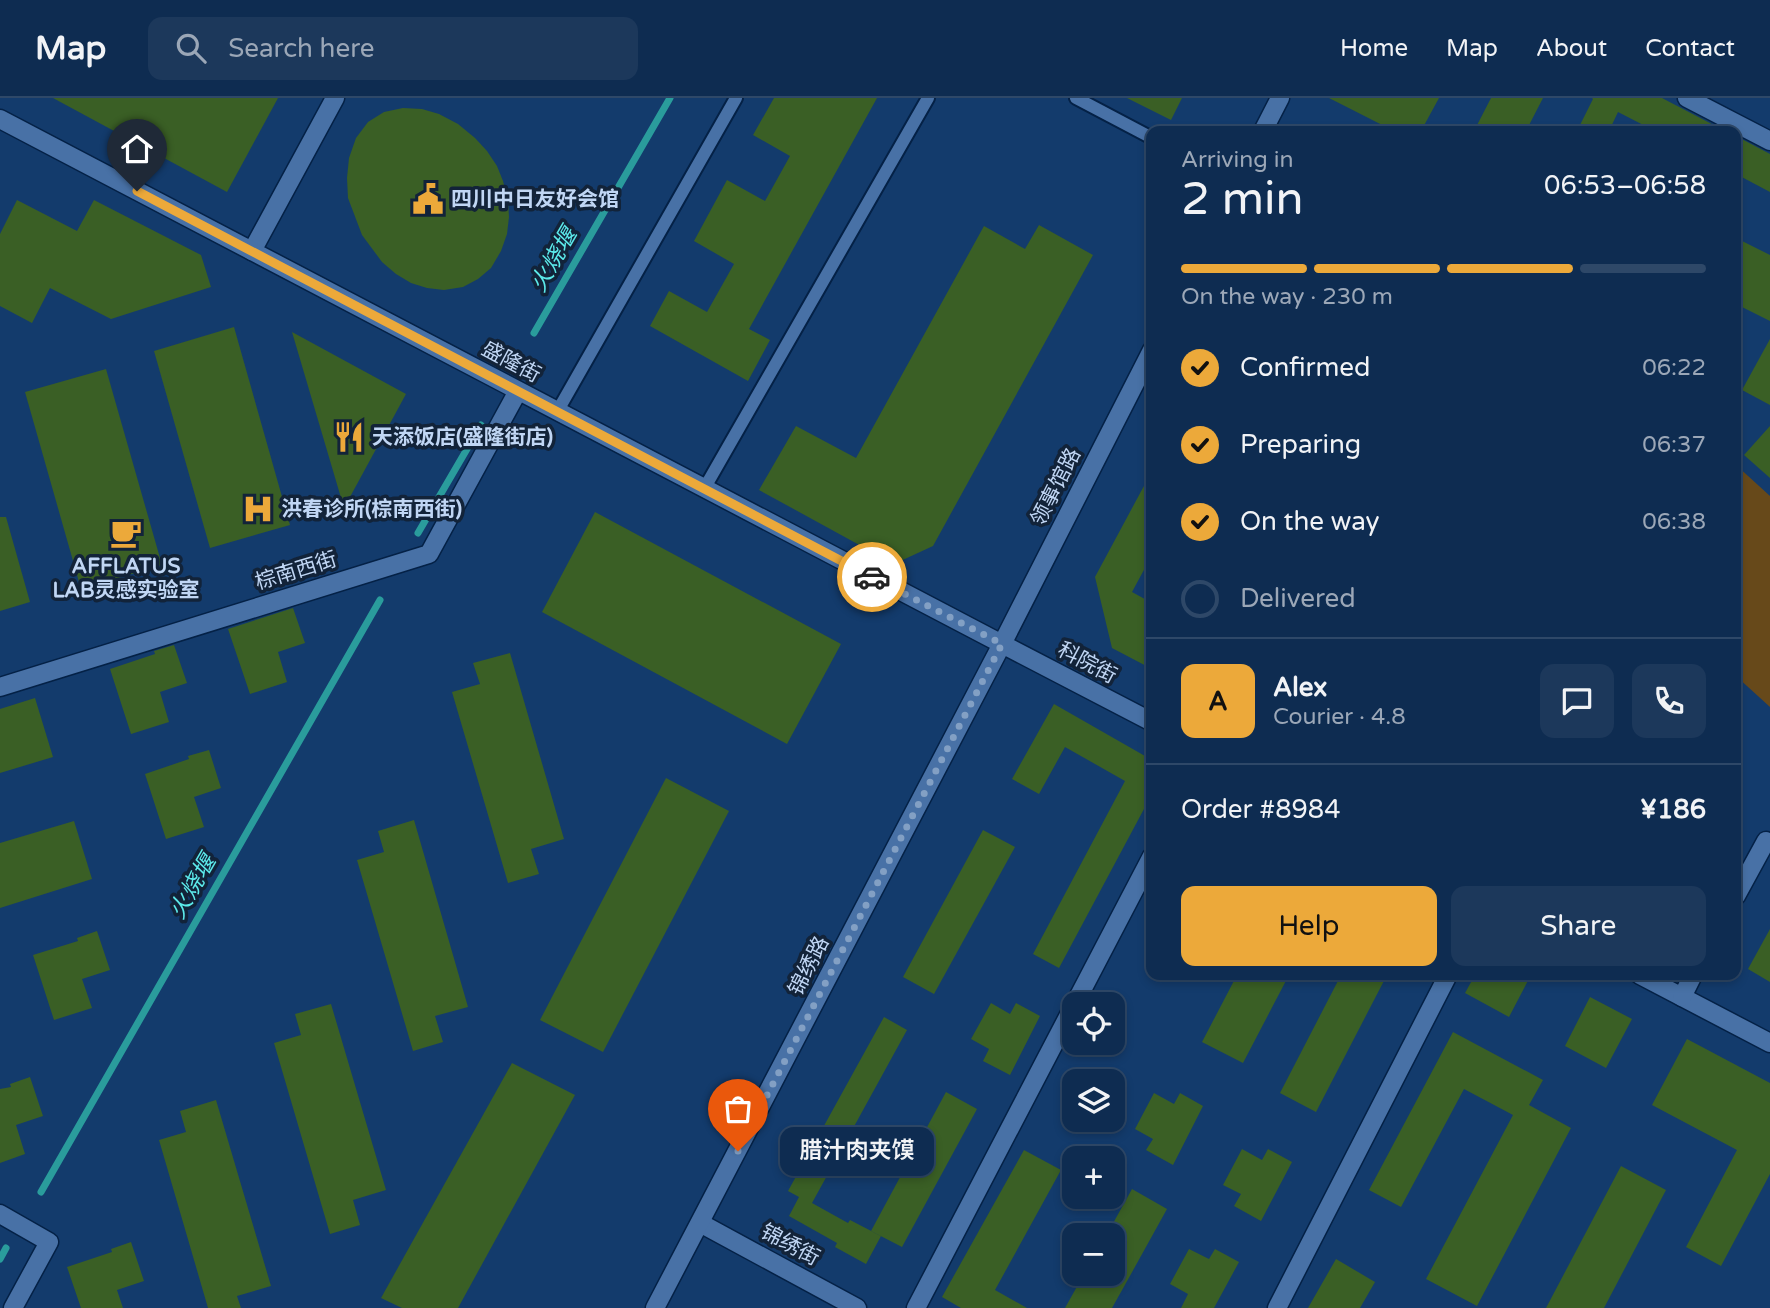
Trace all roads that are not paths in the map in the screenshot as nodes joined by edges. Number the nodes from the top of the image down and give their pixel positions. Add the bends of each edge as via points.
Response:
1 (335, 98) edge
2 (736, 98) edge
3 (928, 98) edge
4 (1076, 98) edge
5 (1280, 98) edge
6 (1687, 98) edge
7 (0, 119) edge
8 (1266, 126) edge
9 (1146, 135) edge
10 (1770, 141) edge
11 (252, 251) junction
12 (1146, 362) edge
13 (518, 391) junction
14 (557, 411) junction
15 (704, 489) junction
16 (1002, 644) junction
17 (0, 687) edge
18 (1146, 719) edge
19 (1766, 841) dead end
20 (1146, 867) edge
21 (1741, 887) edge
22 (1445, 980) edge
23 (1650, 980) edge
24 (1690, 980) edge
25 (1682, 997) junction
26 (1770, 1043) edge
27 (0, 1214) edge
28 (700, 1223) junction
29 (13, 1308) edge
30 (655, 1308) edge
31 (857, 1308) edge
32 (916, 1308) edge
33 (1277, 1308) edge

1 - 11 street
2 - 14 lane
3 - 15 lane
4 - 9 lane
5 - 8 street
6 - 10 street
7 - 11 street, 盛隆街
11 - 13 street, 盛隆街
12 - 16 street, 领事馆路
13 - 14 street, 盛隆街
13 - 17 street, 棕南西街 via 429,554
14 - 15 street, 盛隆街
15 - 16 street, 盛隆街
16 - 18 street, 科院街
16 - 28 street, 锦绣路
19 - 21 street
20 - 32 street
22 - 33 street
23 - 25 street
24 - 25 street
25 - 26 street
27 - 29 street via 49,1242
28 - 30 street, 锦绣路
28 - 31 street, 锦绣街

